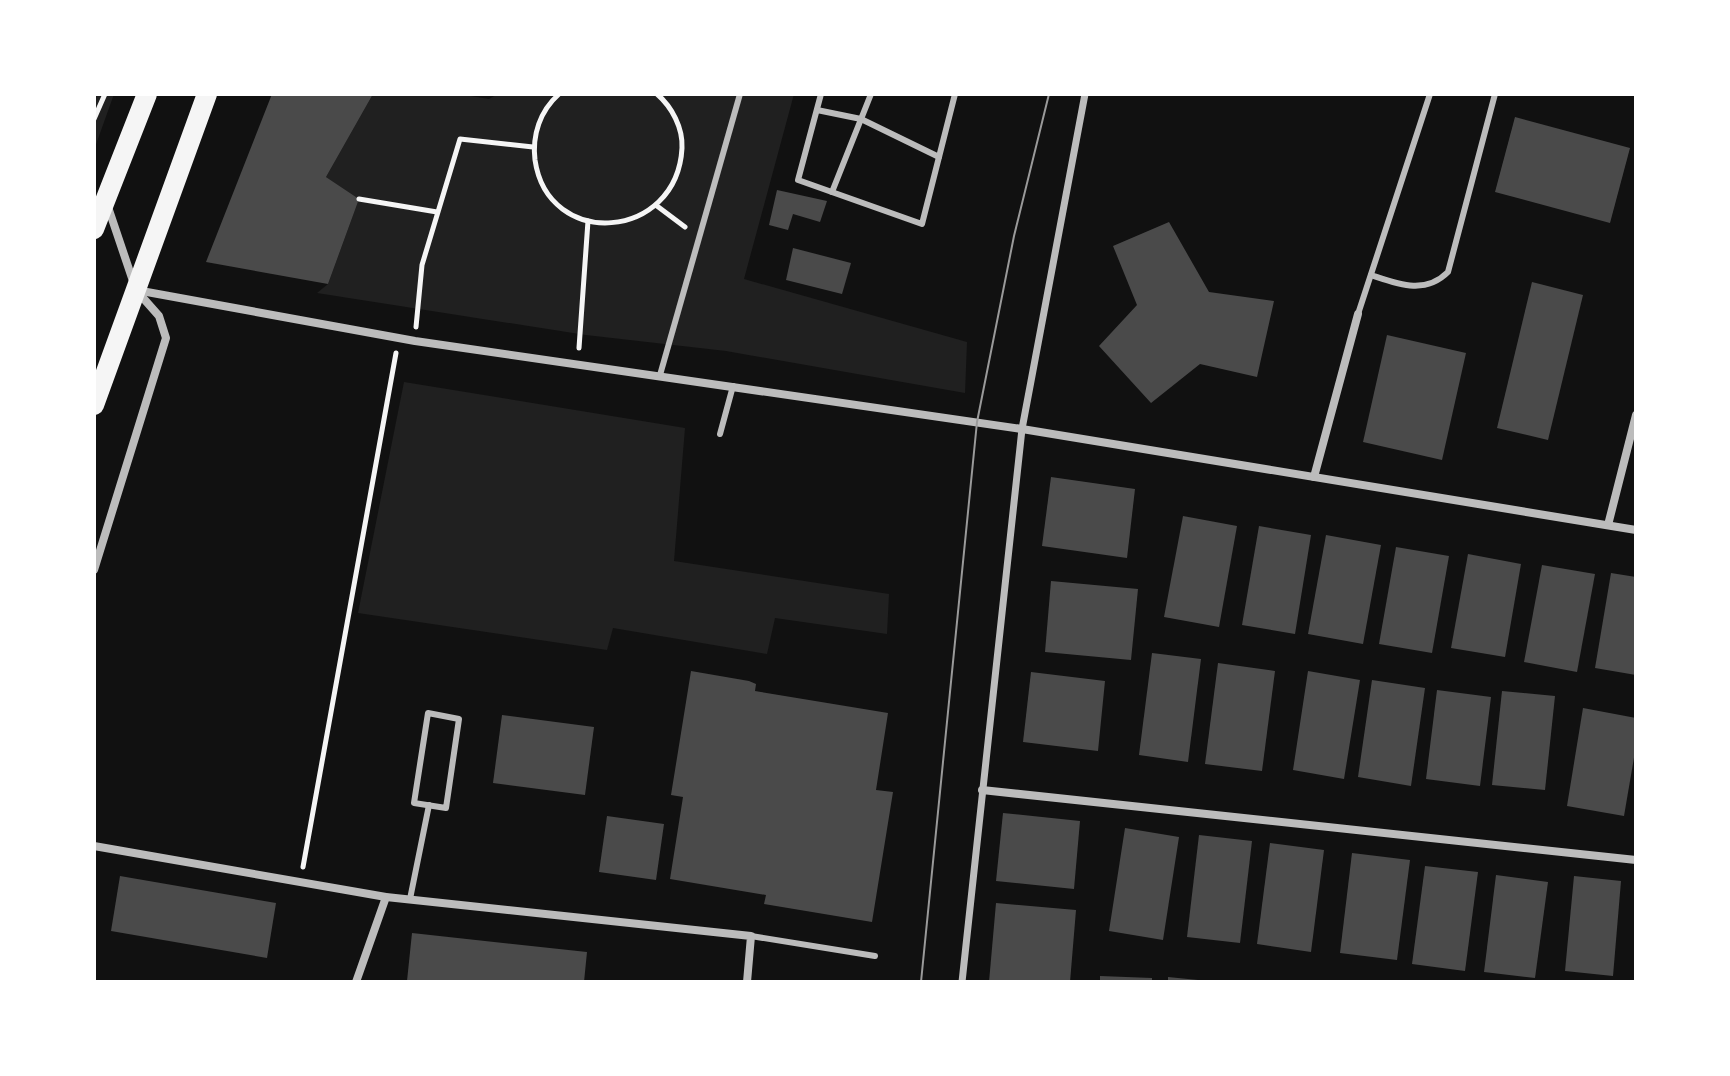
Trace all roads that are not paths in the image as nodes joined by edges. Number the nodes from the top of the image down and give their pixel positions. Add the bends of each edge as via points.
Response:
1 (147, 94) edge
2 (207, 94) edge
3 (740, 94) edge
4 (821, 94) edge
5 (871, 94) edge
6 (955, 94) edge
7 (1085, 94) edge
8 (1430, 94) edge
9 (1495, 94) edge
10 (817, 110) junction
11 (861, 119) junction
12 (939, 157) junction
13 (832, 192) junction
14 (106, 199) junction
15 (94, 229) edge
16 (1371, 275) junction
17 (136, 290) junction
18 (1358, 314) joint
19 (660, 375) junction
20 (733, 386) junction
21 (94, 405) edge
22 (1636, 415) edge
23 (1022, 429) junction
24 (720, 434) dead end
25 (1314, 477) junction
26 (1608, 525) junction
27 (1636, 530) edge
28 (94, 570) edge
29 (982, 790) junction
30 (429, 805) junction
31 (94, 846) edge
32 (1636, 860) edge
33 (386, 897) junction
34 (410, 899) junction
35 (751, 936) junction
36 (875, 956) dead end
37 (356, 982) edge
38 (747, 982) edge
39 (962, 982) edge

1 - 14 main road
2 - 17 main road
3 - 19 lane
4 - 10 lane
5 - 11 lane
6 - 12 lane
7 - 23 street
8 - 16 lane
9 - 16 lane via 1448,272 1440,280 1412,288
10 - 11 lane
10 - 13 lane via 798,180
11 - 12 lane
11 - 13 lane
12 - 13 lane via 922,224
14 - 15 main road
14 - 17 street
16 - 18 lane
17 - 19 street via 415,341
17 - 21 main road
17 - 28 street via 159,316 166,338
18 - 25 street
19 - 20 street
20 - 23 street
20 - 24 lane
22 - 26 street
23 - 25 street
23 - 29 street
25 - 26 street
26 - 27 street
29 - 32 street
29 - 39 street
30 - 30 lane via 414,803 428,713 459,719 446,808
30 - 34 lane
31 - 33 street
33 - 34 street
33 - 37 street
34 - 35 street
35 - 36 lane
35 - 38 street

